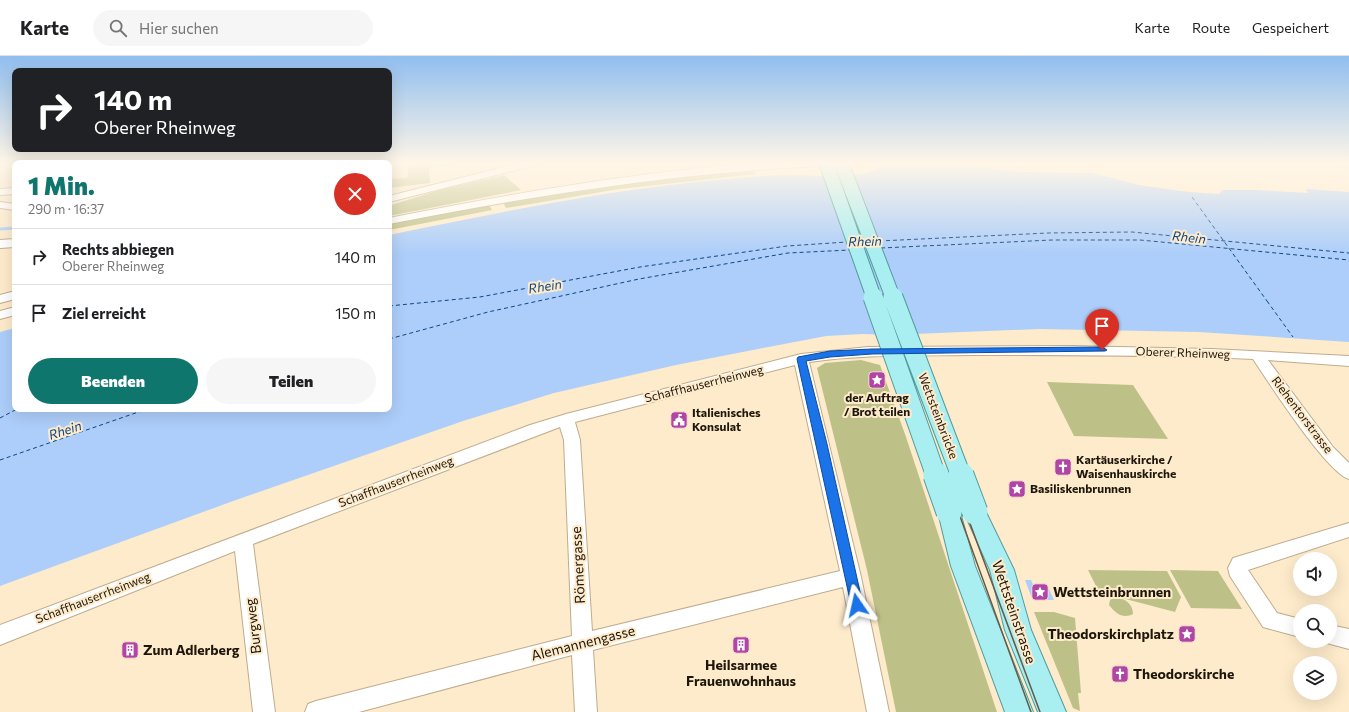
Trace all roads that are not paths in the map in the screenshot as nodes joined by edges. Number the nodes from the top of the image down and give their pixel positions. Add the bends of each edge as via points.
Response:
1 (415, 193) edge
2 (546, 193) edge
3 (834, 193) edge
4 (853, 193) edge
5 (392, 198) edge
6 (0, 205) edge
7 (12, 207) edge
8 (392, 220) edge
9 (12, 243) edge
10 (0, 244) edge
11 (12, 296) edge
12 (0, 299) edge
13 (12, 312) edge
14 (0, 315) edge
15 (1257, 355) junction
16 (801, 359) junction
17 (1349, 361) edge
18 (566, 419) junction
19 (1349, 474) edge
20 (975, 512) joint
21 (1349, 530) edge
22 (243, 540) junction
23 (851, 577) junction
24 (1293, 626) edge
25 (0, 635) edge
26 (1337, 637) edge
27 (1349, 640) edge
28 (583, 643) junction
29 (264, 712) edge
30 (316, 712) edge
31 (586, 712) edge
32 (878, 712) edge
33 (1018, 712) edge
34 (1052, 712) edge

1 - 5 street
2 - 8 street
3 - 33 main road, Wettsteinbrücke, bridge via 949,512 963,566
4 - 20 main road, Wettsteinbrücke, bridge
6 - 7 street
9 - 10 street
11 - 12 street
13 - 14 street
15 - 16 street, Oberer Rheinweg via 1102,350 864,352
15 - 17 street, Oberer Rheinweg
15 - 19 street, Riehentorstrasse via 1327,451
16 - 18 street, Schaffhauserrheinweg
16 - 23 street
18 - 22 street, Schaffhauserrheinweg
18 - 28 street, Römergasse via 572,440
20 - 34 main road, Wettsteinstrasse via 1002,570 1018,630
21 - 24 street via 1240,564 1240,576 1270,620
22 - 25 street, Schaffhauserrheinweg
22 - 29 street, Burgweg
23 - 28 street, Alemannengasse
23 - 32 street
26 - 27 street
28 - 30 street, Alemannengasse
28 - 31 street, Römergasse

